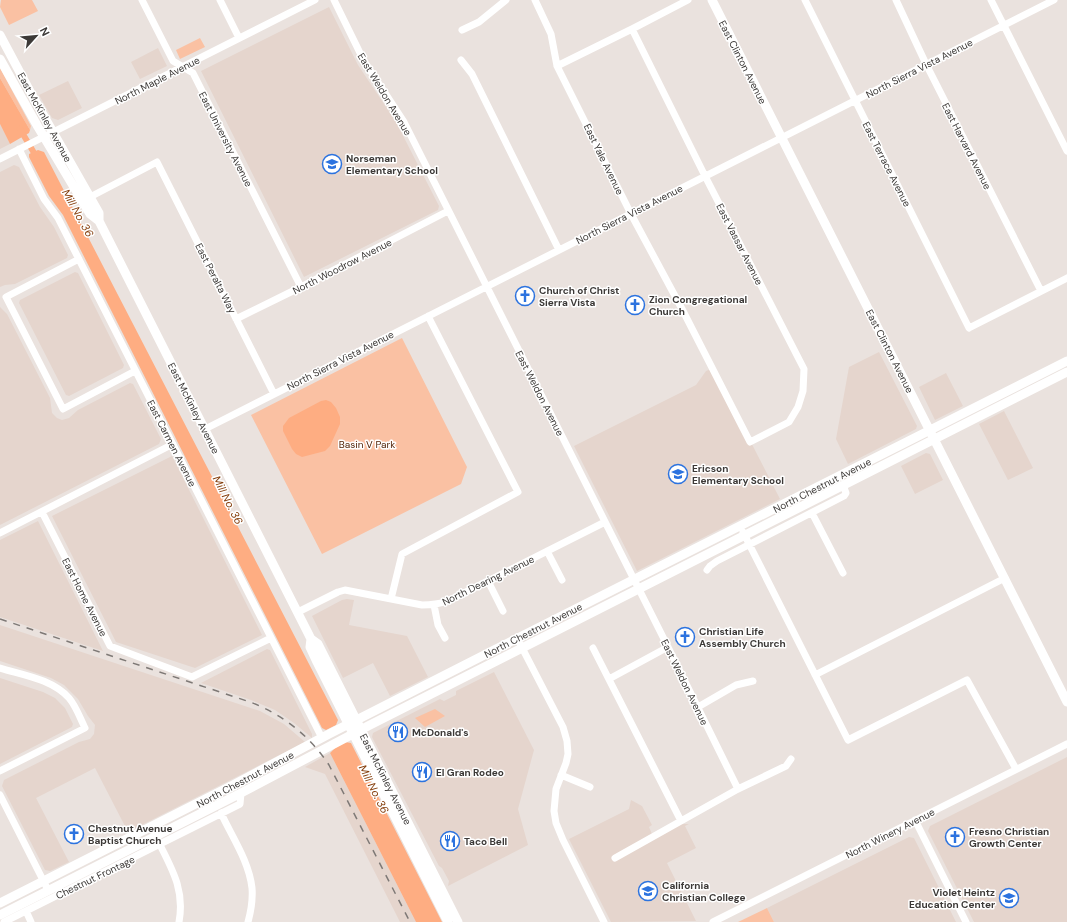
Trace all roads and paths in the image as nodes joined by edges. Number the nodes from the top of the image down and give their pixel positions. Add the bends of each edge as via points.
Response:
1 (142, 0) edge
2 (220, 0) edge
3 (315, 0) edge
4 (334, 0) edge
5 (506, 0) edge
6 (535, 0) edge
7 (688, 0) edge
8 (712, 0) edge
9 (805, 0) edge
10 (896, 0) edge
11 (991, 0) edge
12 (1054, 0) edge
13 (300, 3) edge
14 (1004, 25) junction
15 (632, 29) junction
16 (462, 30) dead end
17 (0, 35) edge
18 (240, 38) junction
19 (0, 59) edge
20 (461, 60) dead end
21 (926, 64) junction
22 (557, 66) junction
23 (183, 67) junction
24 (855, 101) junction
25 (53, 132) junction
26 (781, 138) junction
27 (40, 139) junction
28 (19, 149) junction
29 (1067, 151) edge
30 (0, 159) edge
31 (705, 176) junction
32 (90, 197) junction
33 (448, 211) junction
34 (630, 214) junction
35 (99, 221) junction
36 (560, 250) junction
37 (79, 259) junction
38 (1067, 278) edge
39 (486, 287) junction
40 (301, 288) junction
41 (1041, 291) junction
42 (428, 316) junction
43 (236, 319) junction
44 (1067, 361) edge
45 (136, 371) junction
46 (1067, 372) edge
47 (274, 394) junction
48 (205, 429) junction
49 (930, 430) junction
50 (934, 439) junction
51 (750, 442) joint
52 (173, 444) junction
53 (843, 485) junction
54 (42, 512) junction
55 (812, 513) junction
56 (605, 522) junction
57 (740, 526) junction
58 (0, 533) edge
59 (745, 535) junction
60 (749, 544) junction
61 (547, 551) junction
62 (707, 570) dead end
63 (843, 573) dead end
64 (1005, 578) junction
65 (562, 580) dead end
66 (634, 580) junction
67 (488, 581) junction
68 (639, 589) junction
69 (391, 599) junction
70 (434, 605) junction
71 (503, 611) dead end
72 (298, 612) junction
73 (271, 638) junction
74 (445, 638) dead end
75 (517, 638) junction
76 (311, 639) junction
77 (668, 647) junction
78 (522, 648) junction
79 (593, 648) dead end
80 (496, 649) junction
81 (0, 668) edge
82 (815, 675) junction
83 (609, 679) junction
84 (752, 682) dead end
85 (445, 687) junction
86 (1067, 702) edge
87 (698, 707) junction
88 (356, 720) junction
89 (348, 725) junction
90 (361, 729) junction
91 (352, 734) junction
92 (325, 736) junction
93 (1067, 744) edge
94 (314, 753) junction
95 (791, 759) dead end
96 (1016, 769) junction
97 (0, 771) edge
98 (561, 775) junction
99 (233, 785) junction
100 (590, 787) dead end
101 (738, 790) junction
102 (241, 793) junction
103 (0, 795) edge
104 (385, 799) junction
105 (210, 809) junction
106 (221, 813) junction
107 (915, 820) junction
108 (681, 821) junction
109 (151, 827) junction
110 (158, 840) junction
111 (615, 858) dead end
112 (436, 876) junction
113 (43, 882) junction
114 (48, 890) junction
115 (0, 903) edge
116 (26, 911) junction
117 (0, 915) edge
118 (4, 922) edge
119 (31, 922) edge
120 (179, 922) edge
121 (248, 922) edge
122 (448, 922) edge
123 (458, 922) edge
124 (604, 922) edge
125 (713, 922) edge
126 (966, 922) edge

1 - 23 street, East University Avenue via 173,61
2 - 18 street
3 - 13 street, North Maple Avenue
4 - 33 street, East Weldon Avenue via 364,60 404,122
5 - 16 street via 479,22
6 - 22 street, East Yale Avenue via 551,34
7 - 15 street
8 - 26 main road, East Clinton Avenue
9 - 24 street, East Terrace Avenue
10 - 21 street, East Harvard Avenue
11 - 14 street
12 - 14 street, North Sierra Vista Avenue
13 - 18 street, North Maple Avenue
14 - 21 street, North Sierra Vista Avenue
14 - 29 street
15 - 22 street
15 - 31 street, East Vassar Avenue
17 - 25 main road, East McKinley Avenue
18 - 23 street, North Maple Avenue
19 - 27 main road, East McKinley Avenue
20 - 36 street via 472,74
21 - 24 street, North Sierra Vista Avenue
21 - 41 street, East Harvard Avenue
22 - 34 street, East Yale Avenue
23 - 25 street, North Maple Avenue
23 - 40 street, East University Avenue via 193,72
24 - 26 street, North Sierra Vista Avenue
24 - 41 street, East Terrace Avenue via 969,328
25 - 27 street, North Maple Avenue
25 - 32 main road, East McKinley Avenue
26 - 31 street, North Sierra Vista Avenue
26 - 49 main road, East Clinton Avenue
27 - 28 street, North Maple Avenue
27 - 35 main road, East McKinley Avenue via 90,214
28 - 30 street, North Maple Avenue
28 - 37 street, East Carmen Avenue
31 - 34 street, North Sierra Vista Avenue
31 - 51 street, East Vassar Avenue via 804,369 803,391 798,407 789,422
32 - 35 main road, East McKinley Avenue via 99,213
32 - 43 street, East Peralta Way via 157,162
33 - 39 street, East Weldon Avenue
33 - 40 street, North Woodrow Avenue
34 - 36 street, North Sierra Vista Avenue
34 - 51 street, East Yale Avenue
35 - 48 main road, East McKinley Avenue
36 - 39 street, North Sierra Vista Avenue
37 - 45 street, East Carmen Avenue
37 - 45 street via 6,297 63,409
38 - 41 street
39 - 42 street, North Sierra Vista Avenue
39 - 56 street, East Weldon Avenue
40 - 43 street, North Woodrow Avenue
42 - 47 street, North Sierra Vista Avenue
42 - 69 street via 518,492 402,554
43 - 47 street, East Peralta Way
44 - 49 main road, North Chestnut Avenue
45 - 52 street, East Carmen Avenue
46 - 50 main road, North Chestnut Avenue
47 - 48 street, North Sierra Vista Avenue
48 - 72 main road, East McKinley Avenue
49 - 50 main road, East Clinton Avenue
49 - 57 main road, North Chestnut Avenue
50 - 53 main road, North Chestnut Avenue
50 - 64 main road, East Clinton Avenue
52 - 54 street
52 - 73 street, East Carmen Avenue
53 - 55 street, North Chestnut Avenue via 845,496
53 - 59 main road, North Chestnut Avenue
54 - 58 street
54 - 73 street, East Home Avenue via 110,646 192,677
55 - 60 street, North Chestnut Avenue
55 - 63 street
56 - 61 street, North Dearing Avenue
56 - 66 street, East Weldon Avenue
57 - 59 street
57 - 66 main road, North Chestnut Avenue
59 - 60 street
59 - 68 main road, North Chestnut Avenue
60 - 62 street, North Chestnut Avenue via 713,563
60 - 82 street
61 - 65 street
61 - 67 street, North Dearing Avenue
64 - 82 street
64 - 86 main road, East Clinton Avenue
66 - 68 street, East Weldon Avenue
66 - 75 main road, North Chestnut Avenue
67 - 70 street, North Dearing Avenue via 448,601
67 - 71 street
68 - 77 street, East Weldon Avenue
68 - 78 main road, North Chestnut Avenue
69 - 70 street, North Dearing Avenue
69 - 72 street, North Dearing Avenue via 345,590
70 - 74 street via 438,625
72 - 76 main road, East McKinley Avenue
73 - 92 street, East Carmen Avenue
75 - 78 street
75 - 80 main road, North Chestnut Avenue
76 - 88 main road, East McKinley Avenue via 318,644
76 - 89 main road, East McKinley Avenue via 310,647
77 - 83 street
77 - 87 street, East Weldon Avenue
78 - 85 main road, North Chestnut Avenue
78 - 98 street via 563,727 568,754
79 - 83 street
80 - 85 main road via 479,663 450,678
80 - 88 main road, North Chestnut Avenue
81 - 97 street via 61,690 74,705 85,728
82 - 96 street via 848,740 968,680
83 - 108 street
84 - 87 street via 736,685
85 - 90 main road, North Chestnut Avenue
87 - 101 street, East Weldon Avenue
88 - 89 main road, North Chestnut Avenue
88 - 90 main road, East McKinley Avenue
89 - 91 main road, East McKinley Avenue
89 - 92 main road, North Chestnut Avenue
90 - 91 main road, North Chestnut Avenue
90 - 112 main road, East McKinley Avenue
91 - 94 main road, North Chestnut Avenue
91 - 104 main road, East McKinley Avenue
92 - 94 main road
92 - 99 main road, North Chestnut Avenue
93 - 96 street, North Winery Avenue
94 - 102 main road, North Chestnut Avenue
95 - 101 street via 786,766
96 - 107 street, North Winery Avenue
98 - 100 street
98 - 124 street via 554,798 556,823
99 - 105 main road via 232,793 216,801
99 - 109 main road, North Chestnut Avenue
101 - 108 street
102 - 105 main road, North Chestnut Avenue
102 - 106 street, Chestnut Frontage via 240,804
103 - 113 street
104 - 112 main road via 401,820 429,873
104 - 122 main road, East McKinley Avenue
105 - 110 main road, North Chestnut Avenue
106 - 110 street, Chestnut Frontage
106 - 121 street via 249,873 252,905
107 - 125 street, North Winery Avenue
107 - 126 street
108 - 111 street
109 - 110 street
109 - 113 main road, North Chestnut Avenue
110 - 114 main road, North Chestnut Avenue
110 - 116 street, Chestnut Frontage
110 - 120 street via 175,873 179,887
112 - 123 main road, East McKinley Avenue
113 - 114 street
113 - 115 main road, North Chestnut Avenue
114 - 117 main road, North Chestnut Avenue
116 - 118 street, Chestnut Frontage
116 - 119 street

